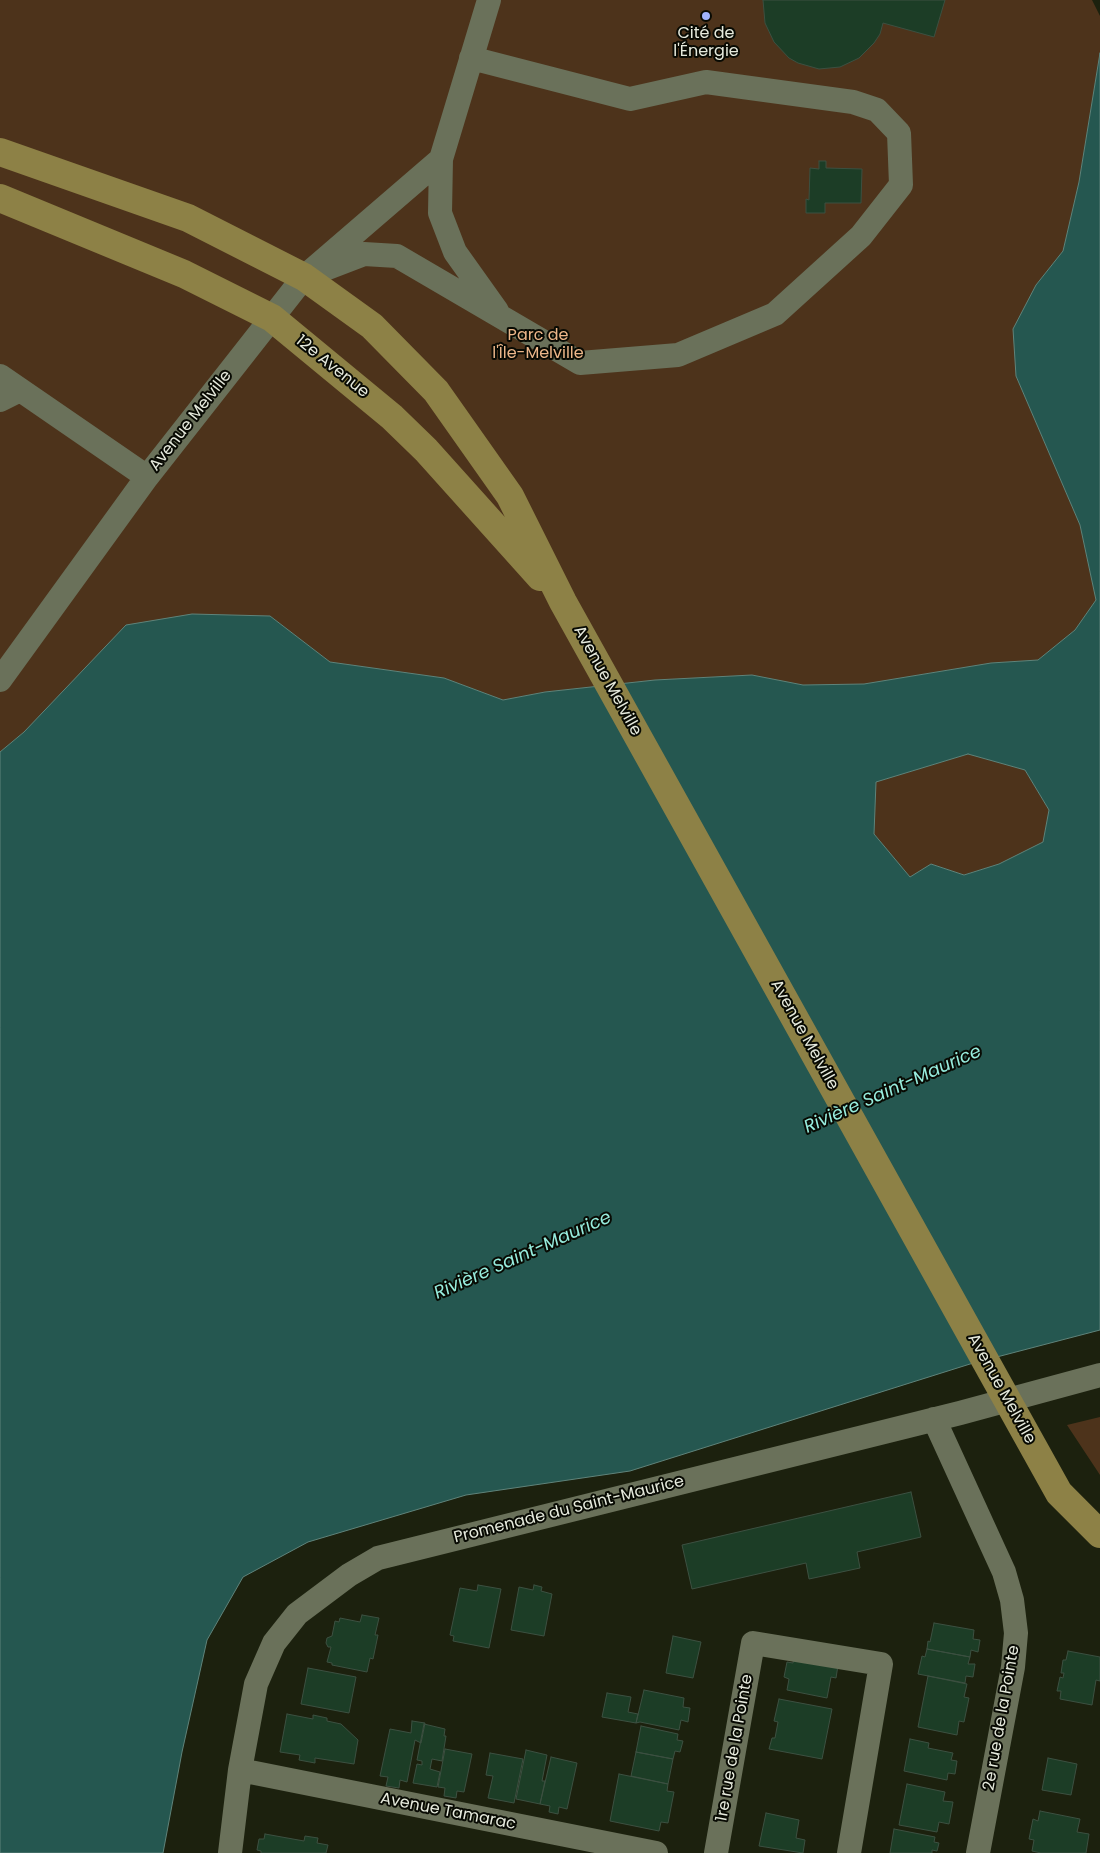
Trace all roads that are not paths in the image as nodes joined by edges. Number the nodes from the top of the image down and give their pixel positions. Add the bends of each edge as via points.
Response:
1 (489, 0) edge
2 (471, 58) junction
3 (0, 152) edge
4 (441, 159) junction
5 (0, 198) edge
6 (304, 277) junction
7 (501, 317) junction
8 (272, 318) junction
9 (0, 376) edge
10 (10, 395) edge
11 (392, 417) joint
12 (147, 477) junction
13 (563, 602) junction
14 (0, 680) edge
15 (1100, 1375) edge
16 (934, 1419) junction
17 (1100, 1534) edge
18 (240, 1770) junction
19 (230, 1853) edge
20 (656, 1853) edge
21 (716, 1853) edge
22 (849, 1853) edge
23 (978, 1853) edge

1 - 2 street
2 - 4 street
2 - 7 street via 630,99 706,82 853,102 877,110 899,133 901,185 861,236 775,314 678,355 580,363
3 - 6 main road, Avenue Melville via 188,218
4 - 6 street
4 - 7 street via 440,212 456,252
5 - 8 main road via 184,274
6 - 7 street via 364,254 397,256
6 - 8 street, Avenue Melville
6 - 13 main road, Avenue Melville via 372,326 436,391 510,496
8 - 11 main road, 12e Avenue
8 - 12 street, Avenue Melville
9 - 10 street, Avenue Melville
10 - 12 street, Avenue Melville
11 - 13 main road, Avenue Melville via 426,450
12 - 14 street
13 - 17 main road, Avenue Melville via 1059,1494
15 - 16 street, Promenade du Saint-Maurice
16 - 18 street, Promenade du Saint-Maurice via 378,1558 349,1575 297,1614 274,1643 256,1684
16 - 23 street, 2e rue de la Pointe via 1004,1572 1016,1633 1013,1667
18 - 19 street, Promenade du Saint-Maurice
18 - 20 street, Avenue Tamarac
21 - 22 street, 1re rue de la Pointe via 754,1643 881,1664

